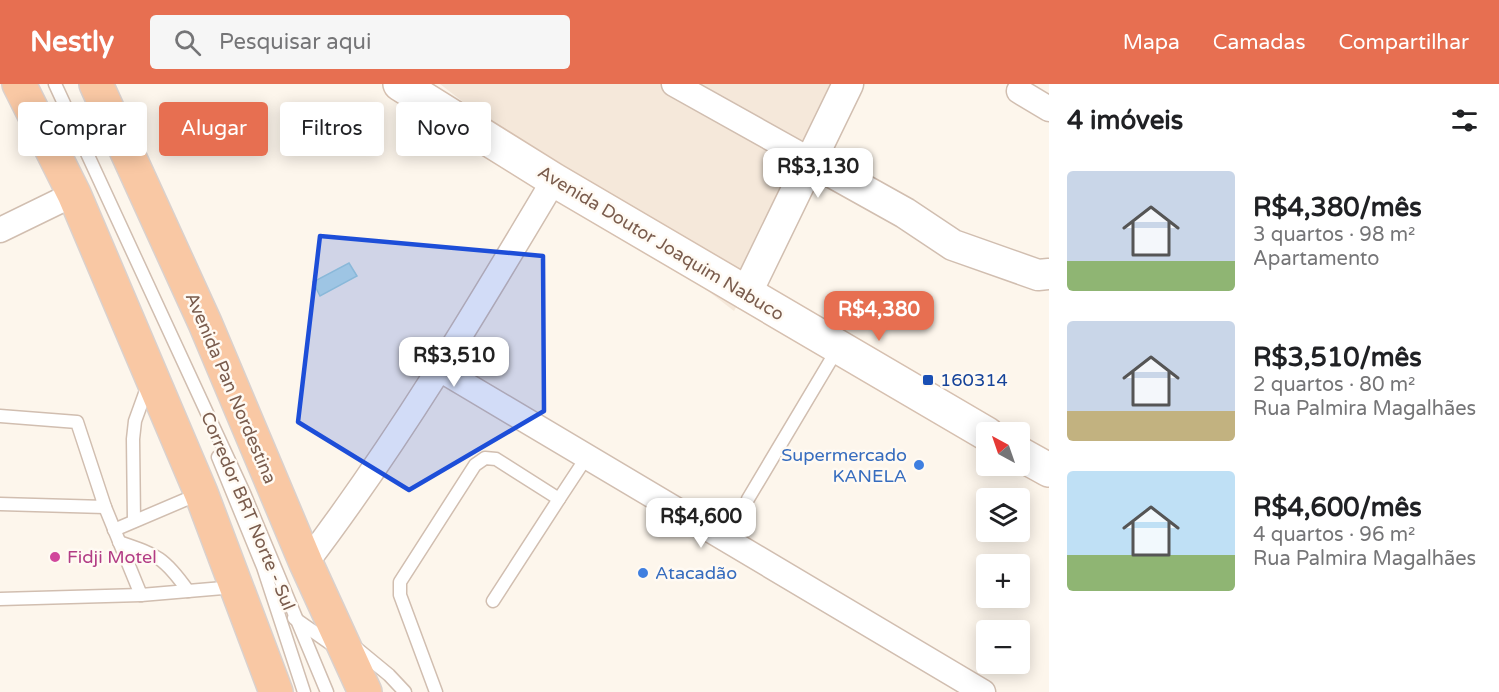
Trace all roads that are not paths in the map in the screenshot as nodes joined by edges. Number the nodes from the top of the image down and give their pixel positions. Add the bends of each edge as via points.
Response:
1 (19, 84) edge
2 (55, 84) edge
3 (96, 84) edge
4 (400, 84) edge
5 (674, 84) edge
6 (848, 84) edge
7 (1019, 91) dead end
8 (1049, 109) edge
9 (810, 160) junction
10 (554, 180) junction
11 (74, 194) junction
12 (0, 230) edge
13 (1049, 274) edge
14 (746, 294) junction
15 (167, 330) junction
16 (839, 348) junction
17 (441, 370) junction
18 (151, 378) junction
19 (0, 416) edge
20 (976, 428) edge
21 (586, 458) junction
22 (1030, 460) edge
23 (1049, 470) edge
24 (201, 493) junction
25 (559, 499) junction
26 (748, 499) dead end
27 (0, 504) edge
28 (105, 507) junction
29 (134, 521) junction
30 (116, 536) junction
31 (306, 563) junction
32 (238, 586) junction
33 (188, 591) junction
34 (141, 596) junction
35 (0, 599) edge
36 (493, 601) dead end
37 (294, 618) junction
38 (345, 646) junction
39 (264, 659) junction
40 (257, 692) edge
41 (276, 692) edge
42 (304, 692) edge
43 (327, 692) edge
44 (365, 692) edge
45 (405, 692) edge
46 (436, 692) edge
47 (983, 692) edge

1 - 11 highway
2 - 15 lane
3 - 31 highway, Avenida Pan Nordestina via 205,323
4 - 10 main road, Avenida Doutor Joaquim Nabuco
5 - 9 street
6 - 9 street
7 - 8 street
9 - 13 street via 953,245 1038,275
9 - 14 street
10 - 14 main road, Avenida Doutor Joaquim Nabuco
10 - 17 street
11 - 12 street
11 - 18 highway
14 - 16 main road, Avenida Doutor Joaquim Nabuco
15 - 37 lane, Corredor BRT Norte - Sul via 244,493
15 - 42 lane via 263,567
16 - 20 main road, Avenida Doutor Joaquim Nabuco
16 - 26 lane
17 - 21 street
17 - 31 street via 351,504
18 - 24 highway
18 - 29 lane via 135,421
19 - 28 lane via 77,422
21 - 25 lane
21 - 47 street
22 - 23 main road
24 - 29 lane
24 - 32 highway
25 - 36 lane
25 - 46 lane via 496,459 485,458 475,465 400,582 400,595
27 - 28 lane
28 - 30 lane
29 - 30 lane
30 - 33 lane via 157,555 170,565
30 - 34 lane
31 - 38 highway, Avenida Pan Nordestina
32 - 33 lane
32 - 39 highway
33 - 34 lane
34 - 35 lane
37 - 38 lane
37 - 43 lane, Corredor BRT Norte - Sul
38 - 44 highway, Avenida Pan Nordestina
38 - 45 lane via 389,675
39 - 40 street
39 - 41 highway

